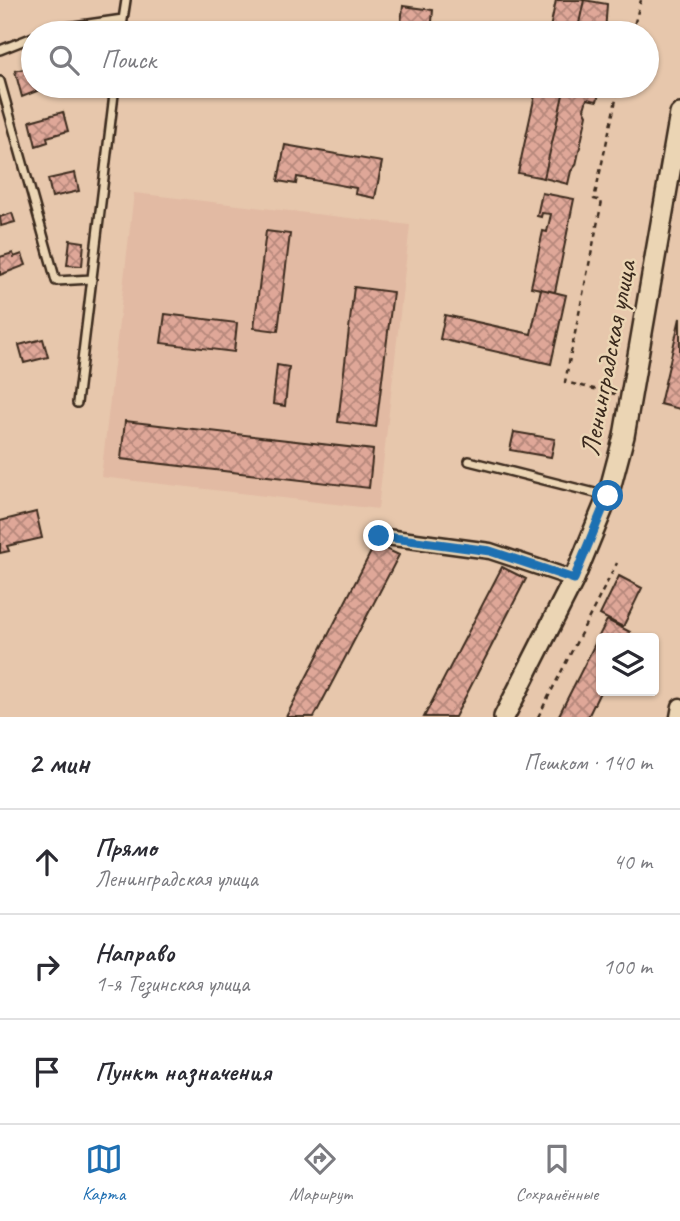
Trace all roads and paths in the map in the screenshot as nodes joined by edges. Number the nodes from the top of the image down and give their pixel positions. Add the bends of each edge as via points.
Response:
1 (126, 0) edge
2 (641, 0) edge
3 (123, 19) joint
4 (109, 21) edge
5 (635, 21) edge
6 (21, 42) edge
7 (0, 50) edge
8 (0, 81) edge
9 (114, 98) edge
10 (616, 98) edge
11 (680, 114) edge
12 (673, 196) edge
13 (92, 279) junction
14 (631, 397) junction
15 (77, 403) dead end
16 (469, 461) dead end
17 (608, 496) junction
18 (379, 536) dead end
19 (617, 563) dead end
20 (574, 579) junction
21 (680, 706) edge
22 (504, 717) edge
23 (538, 717) edge
24 (678, 717) edge

1 - 3 lane
2 - 5 path
3 - 4 lane
6 - 7 lane
8 - 13 lane via 56,281
9 - 13 lane
10 - 14 path via 594,199 602,201 565,382
11 - 12 main road, Ленинградская улица
12 - 14 main road, Ленинградская улица
13 - 15 lane
14 - 17 main road, Ленинградская улица
16 - 17 lane
17 - 20 main road, Ленинградская улица
18 - 20 street via 490,551
19 - 23 path
20 - 22 main road, Ленинградская улица
21 - 24 street

